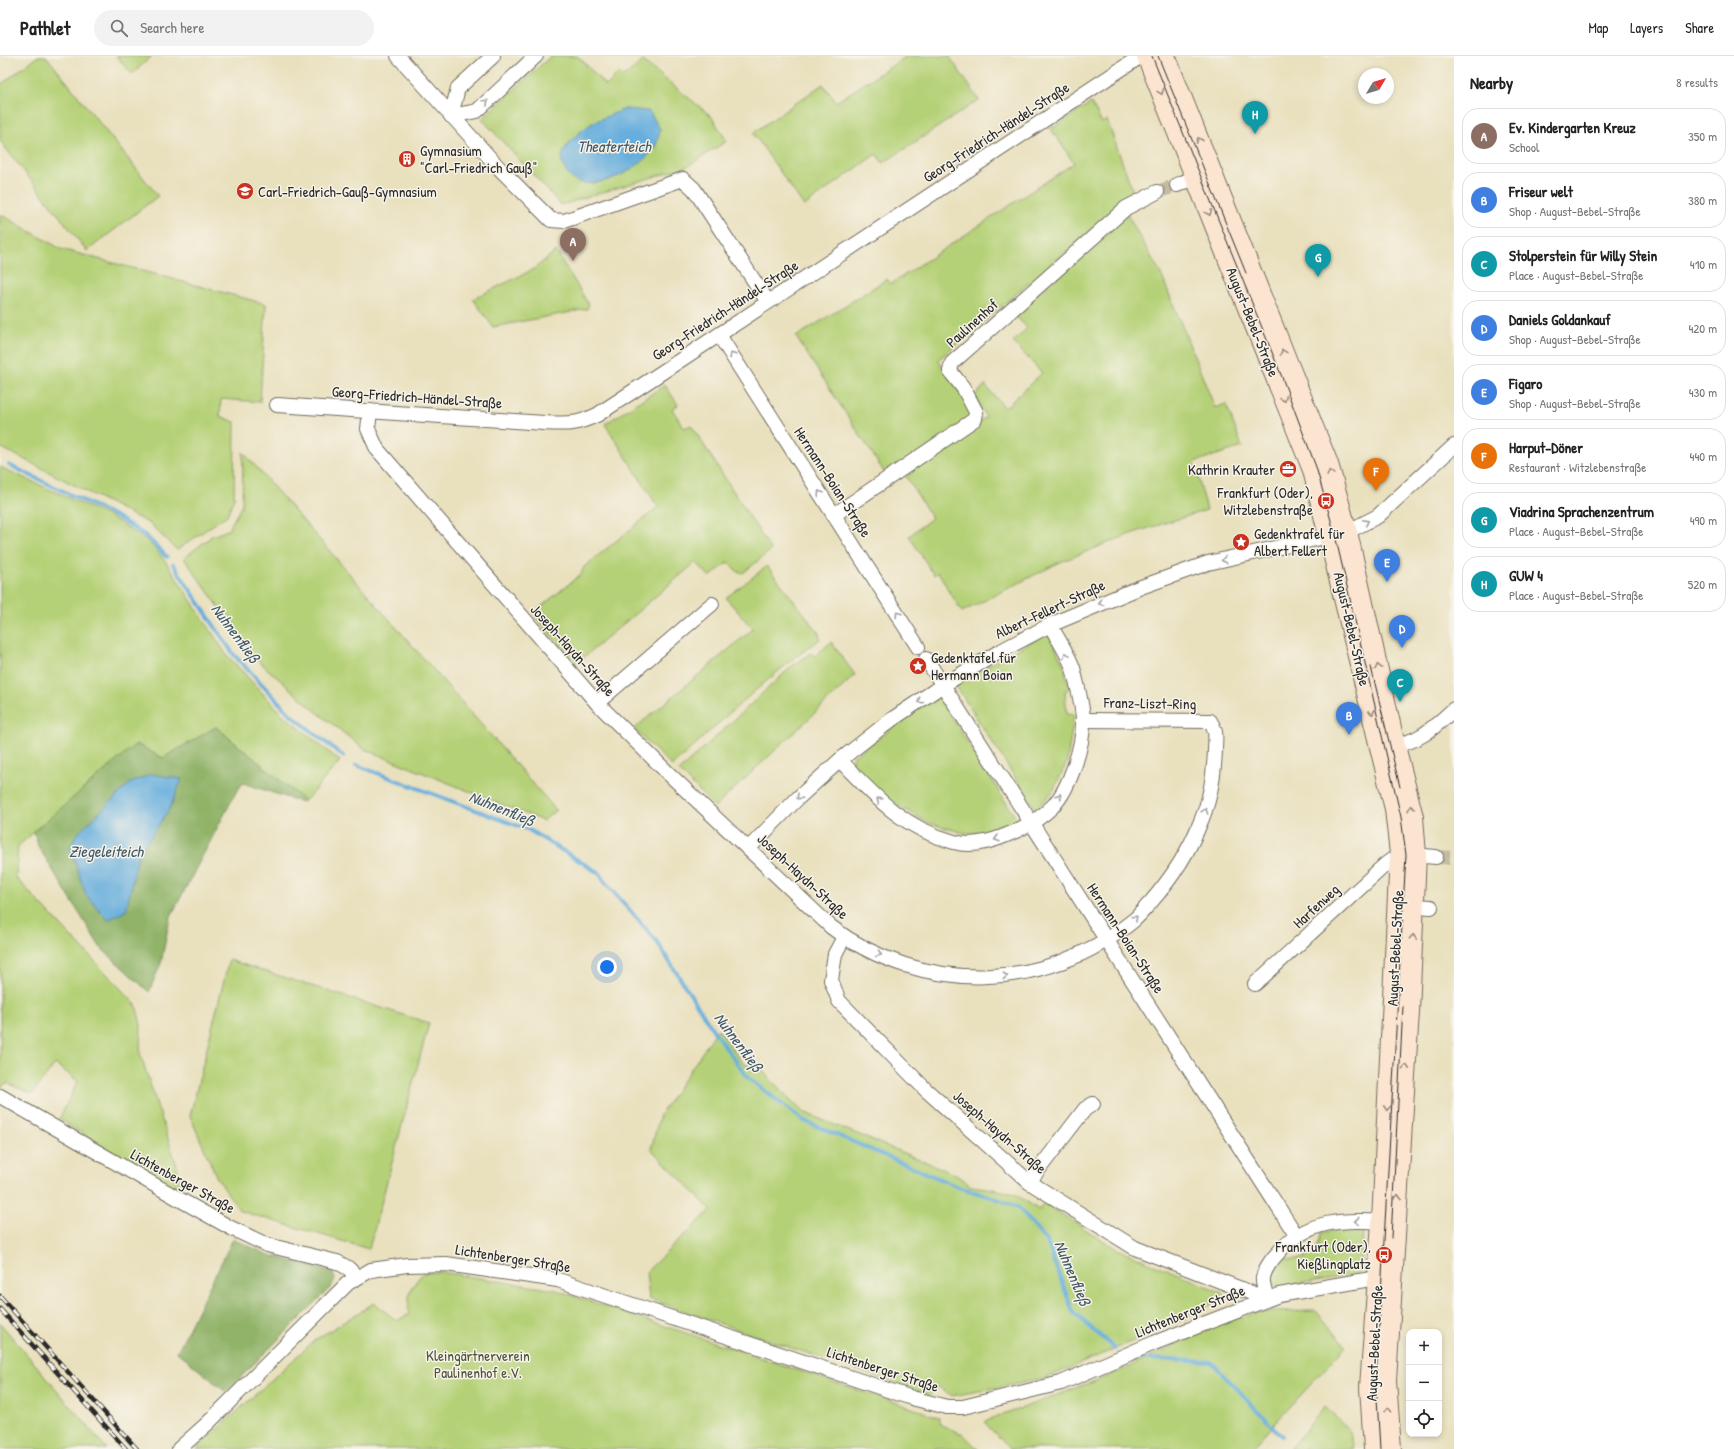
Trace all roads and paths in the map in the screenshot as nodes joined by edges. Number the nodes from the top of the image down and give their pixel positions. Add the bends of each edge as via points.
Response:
1 (398, 56) edge
2 (493, 56) edge
3 (536, 56) edge
4 (1140, 56) edge
5 (1147, 56) edge
6 (1165, 56) edge
7 (451, 116) junction
8 (1194, 178) junction
9 (1157, 192) tunnel mouth
10 (768, 302) junction
11 (719, 335) junction
12 (278, 404) dead end
13 (370, 411) junction
14 (1454, 446) edge
15 (834, 515) junction
16 (1338, 534) junction
17 (712, 604) dead end
18 (1050, 625) junction
19 (918, 647) dead end
20 (926, 659) dead end
21 (943, 685) junction
22 (597, 703) junction
23 (1454, 710) edge
24 (1083, 720) junction
25 (1388, 748) junction
26 (840, 760) junction
27 (1032, 823) junction
28 (748, 849) junction
29 (1417, 856) junction
30 (844, 937) junction
31 (1107, 940) junction
32 (1256, 984) dead end
33 (0, 1096) edge
34 (1093, 1104) dead end
35 (1029, 1182) junction
36 (1389, 1222) junction
37 (1296, 1235) junction
38 (358, 1277) junction
39 (1385, 1278) junction
40 (1267, 1299) junction
41 (179, 1449) edge
42 (1374, 1449) edge
43 (1391, 1449) edge

1 - 7 street
2 - 7 street via 458,88
7 -> 3 street via 477,112
4 - 10 street, Georg-Friedrich-Händel-Straße
5 -> 8 street, August-Bebel-Straße
8 -> 6 street, August-Bebel-Straße
7 - 10 street via 551,220 564,221 683,179 694,190
8 - 16 street, August-Bebel-Straße via 1328,464
9 - 15 street, Paulinenhof via 1126,208 952,363 950,371 964,389 976,412 974,419
10 - 11 street, Georg-Friedrich-Händel-Straße
11 - 13 street, Georg-Friedrich-Händel-Straße via 597,415 572,424
15 -> 11 street, Hermann-Boian-Straße
12 - 13 street, Georg-Friedrich-Händel-Straße
13 - 22 street, Joseph-Haydn-Straße via 368,428 377,449
16 -> 14 street, Albert-Fellert-Straße via 1378,516
19 -> 15 street, Hermann-Boian-Straße
16 -> 18 street, Albert-Fellert-Straße via 1208,563 1141,586
16 - 25 street, August-Bebel-Straße
17 - 22 street
18 - 21 street, Albert-Fellert-Straße
24 -> 18 street via 1072,667
20 - 21 street, Hermann-Boian-Straße
21 -> 26 street, Albert-Fellert-Straße
21 - 27 street, Hermann-Boian-Straße
22 - 28 street, Joseph-Haydn-Straße
23 - 25 street via 1428,733 1410,743
27 -> 24 street via 1054,806 1070,778 1079,753
31 -> 24 street, Franz-Liszt-Ring via 1135,920 1168,883 1193,843 1206,810 1214,778 1215,732 1210,721
25 - 29 street, August-Bebel-Straße via 1413,817
27 -> 26 street via 997,840 977,843 955,842 918,828 898,815 875,797
26 -> 28 street, Albert-Fellert-Straße
27 - 31 street, Hermann-Boian-Straße
28 - 30 street, Joseph-Haydn-Straße
29 - 32 street, Harfenweg via 1377,872
29 -> 36 street, August-Bebel-Straße
36 -> 29 street, August-Bebel-Straße via 1423,907
30 -> 31 street, Franz-Liszt-Ring via 909,966 941,974 974,978 1010,976 1032,971 1088,951
30 - 35 street, Joseph-Haydn-Straße via 835,954 831,980 838,1001 926,1090
31 - 37 street, Hermann-Boian-Straße
33 - 38 street, Lichtenberger Straße via 231,1228 267,1244 337,1262
34 - 35 street via 1085,1109
35 - 40 street, Joseph-Haydn-Straße via 1135,1248
36 -> 37 street via 1335,1221
36 - 39 street, August-Bebel-Straße
37 - 40 street via 1272,1259 1263,1278
38 - 40 street, Lichtenberger Straße via 371,1270 384,1268 446,1264 558,1280 912,1398 947,1407 970,1406 1061,1383
38 - 41 street, Lichtenberger Straße via 338,1291
39 - 40 street, Lichtenberger Straße
39 - 42 street, August-Bebel-Straße via 1370,1387
43 -> 39 street, August-Bebel-Straße via 1386,1380

